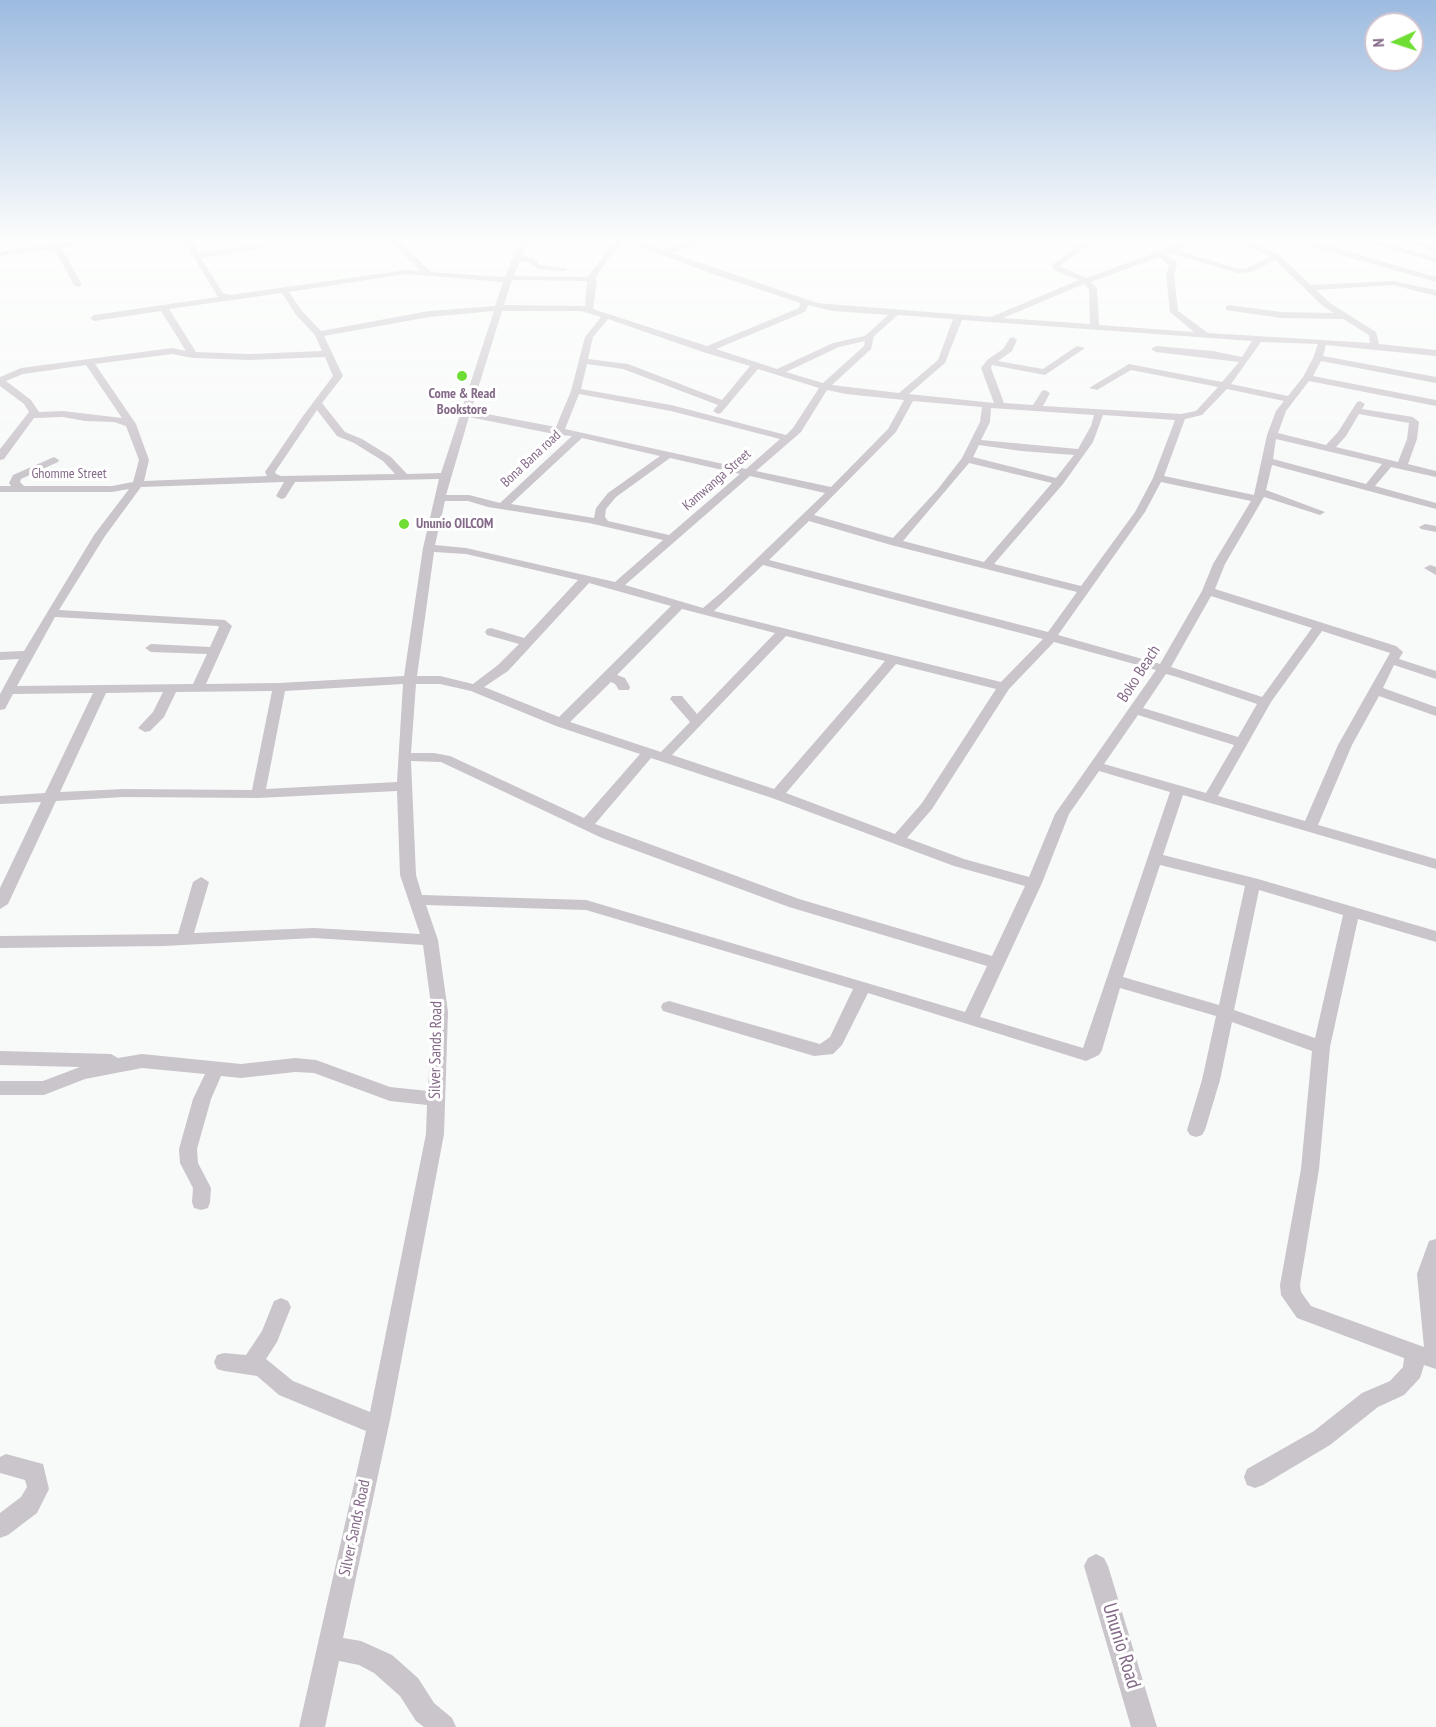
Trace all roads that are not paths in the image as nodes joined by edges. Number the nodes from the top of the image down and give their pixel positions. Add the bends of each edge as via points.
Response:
1 (171, 319) edge
2 (304, 319) edge
3 (404, 319) edge
4 (496, 319) edge
5 (604, 319) edge
6 (610, 319) edge
7 (781, 319) edge
8 (890, 319) edge
9 (954, 319) edge
10 (958, 319) junction
11 (970, 319) edge
12 (994, 319) edge
13 (1094, 319) edge
14 (1181, 319) edge
15 (1348, 319) edge
16 (1095, 327) junction
17 (1143, 331) junction
18 (319, 334) junction
19 (1206, 335) junction
20 (870, 336) junction
21 (1231, 337) junction
22 (1258, 339) junction
23 (1013, 340) dead end
24 (1323, 341) junction
25 (1375, 346) junction
26 (1080, 348) dead end
27 (1156, 349) dead end
28 (706, 350) junction
29 (327, 354) junction
30 (1436, 354) edge
31 (193, 355) junction
32 (1318, 358) junction
33 (1245, 360) junction
34 (582, 361) junction
35 (89, 362) junction
36 (990, 362) junction
37 (756, 365) junction
38 (44, 368) junction
39 (778, 372) junction
40 (95, 374) junction
41 (1307, 378) junction
42 (1436, 380) edge
43 (0, 381) edge
44 (825, 386) junction
45 (1223, 387) junction
46 (1094, 388) dead end
47 (576, 392) junction
48 (1370, 392) junction
49 (1045, 393) dead end
50 (905, 398) junction
51 (1290, 399) junction
52 (317, 403) junction
53 (722, 403) junction
54 (1436, 404) edge
55 (987, 405) junction
56 (1000, 405) junction
57 (1037, 407) junction
58 (671, 408) junction
59 (1355, 411) junction
60 (1099, 412) junction
61 (465, 413) junction
62 (34, 415) junction
63 (1181, 417) junction
64 (711, 418) junction
65 (131, 424) junction
66 (560, 432) junction
67 (579, 435) junction
68 (1272, 435) junction
69 (787, 438) junction
70 (976, 442) junction
71 (1330, 447) junction
72 (1081, 452) junction
73 (668, 454) junction
74 (0, 457) edge
75 (968, 459) junction
76 (54, 460) dead end
77 (1268, 461) junction
78 (1397, 464) junction
79 (748, 472) junction
80 (1436, 474) edge
81 (445, 476) junction
82 (404, 477) junction
83 (1158, 478) junction
84 (285, 479) junction
85 (1059, 482) junction
86 (138, 484) junction
87 (1368, 488) junction
88 (0, 489) edge
89 (21, 489) junction
90 (833, 491) junction
91 (1259, 495) junction
92 (281, 496) dead end
93 (439, 498) junction
94 (503, 506) junction
95 (1436, 506) edge
96 (1320, 512) dead end
97 (599, 513) junction
98 (808, 517) junction
99 (585, 519) junction
100 (605, 524) junction
101 (673, 539) junction
102 (895, 543) junction
103 (429, 548) junction
104 (760, 561) junction
105 (987, 566) junction
106 (586, 579) junction
107 (617, 586) junction
108 (1085, 591) junction
109 (1208, 591) junction
110 (680, 604) junction
111 (705, 612) junction
112 (51, 613) junction
113 (1319, 627) junction
114 (784, 631) junction
115 (491, 632) dead end
116 (1051, 637) junction
117 (526, 642) junction
118 (151, 648) dead end
119 (215, 651) junction
120 (26, 655) junction
121 (0, 656) edge
122 (892, 660) junction
123 (1393, 661) junction
124 (1163, 669) junction
125 (1436, 675) edge
126 (609, 676) junction
127 (410, 680) junction
128 (279, 687) junction
129 (624, 687) dead end
130 (1004, 687) junction
131 (102, 688) junction
132 (171, 688) junction
133 (198, 688) junction
134 (475, 688) junction
135 (10, 690) junction
136 (1376, 690) junction
137 (677, 699) dead end
138 (1265, 702) junction
139 (0, 706) edge
140 (1136, 710) junction
141 (1436, 712) edge
142 (697, 722) junction
143 (561, 723) junction
144 (145, 728) dead end
145 (1243, 743) junction
146 (656, 755) junction
147 (404, 757) junction
148 (1094, 765) junction
149 (405, 786) junction
150 (1178, 790) junction
151 (258, 794) junction
152 (777, 795) junction
153 (49, 798) junction
154 (0, 800) edge
155 (1209, 800) junction
156 (587, 824) junction
157 (1309, 828) junction
158 (898, 840) junction
159 (1154, 858) junction
160 (1436, 864) edge
161 (201, 882) dead end
162 (1034, 883) junction
163 (1253, 883) junction
164 (417, 900) junction
165 (0, 904) edge
166 (1351, 914) junction
167 (1436, 937) edge
168 (184, 939) junction
169 (430, 940) junction
170 (3, 941) edge
171 (996, 963) junction
172 (1114, 980) junction
173 (863, 986) junction
174 (669, 1006) dead end
175 (1225, 1014) junction
176 (970, 1020) junction
177 (1321, 1047) junction
178 (0, 1058) edge
179 (132, 1062) junction
180 (216, 1068) junction
181 (0, 1088) edge
182 (435, 1099) junction
183 (1196, 1130) dead end
184 (201, 1202) dead end
185 (1436, 1247) edge
186 (281, 1307) dead end
187 (1415, 1352) junction
188 (1436, 1359) edge
189 (224, 1362) dead end
190 (251, 1365) junction
191 (378, 1423) junction
192 (6, 1465) dead end
193 (1255, 1477) dead end
194 (0, 1527) edge
195 (1096, 1566) dead end
196 (329, 1647) junction
197 (1145, 1723) edge
198 (312, 1727) edge
199 (443, 1727) edge

1 - 31 street
2 - 18 street
3 - 18 street
4 - 61 street, Silver Sands Road
5 - 34 street via 589,337
6 - 28 street
7 - 28 street
8 - 20 street
9 - 10 street
10 - 11 street
10 - 50 street via 942,361
12 - 16 street
13 - 16 street
14 - 19 street
15 - 25 street via 1373,334
16 - 17 street
17 - 19 street
17 - 21 street via 1182,339
18 - 29 street
19 - 21 street
20 - 39 street via 836,345
20 - 44 street, Kamwanga Street via 868,346
21 - 22 street
22 - 24 street
22 - 33 street
23 - 36 street via 1007,351
24 - 25 street
24 - 32 street, Boko Beach
25 - 30 street
26 - 36 street via 1045,372
27 - 33 street
28 - 37 street
29 - 31 street
29 - 52 street via 338,376
31 - 35 street via 172,351
32 - 41 street, Boko Beach
32 - 42 street
33 - 45 street
34 - 47 street
34 - 53 street via 625,366
35 - 38 street
35 - 40 street
36 - 56 street via 986,373
37 - 39 street
37 - 53 street
38 - 40 street
38 - 43 street via 21,371
39 - 44 street
40 - 65 street
41 - 48 street
41 - 51 street, Boko Beach
43 - 62 street via 28,402
44 - 50 street
44 - 69 street, Kamwanga Street via 797,430
45 - 46 street via 1131,367
45 - 51 street
45 - 63 street via 1199,413
47 - 58 street
47 - 66 street
48 - 54 street
48 - 59 street
49 - 57 street
50 - 55 street
50 - 90 street via 892,430
51 - 68 street, Boko Beach
52 - 82 street via 341,434 387,459
52 - 84 street via 270,472
53 - 58 street
53 - 64 street
55 - 56 street
55 - 70 street
56 - 57 street
57 - 60 street
58 - 64 street
59 - 71 street
59 - 78 street via 1414,422 1412,439
60 - 63 street
60 - 72 street via 1096,426
61 - 66 street
61 - 81 street, Silver Sands Road
62 - 65 street via 110,418
62 - 74 street
63 - 83 street
64 - 69 street
65 - 86 street via 144,460
66 - 67 street
67 - 73 street
67 - 94 street, Bona Bana road
68 - 71 street
68 - 77 street, Boko Beach
69 - 79 street, Kamwanga Street
70 - 72 street
70 - 75 street
71 - 78 street
72 - 85 street
73 - 79 street
73 - 97 street via 612,495
75 - 85 street
75 - 102 street
76 - 89 street via 17,477 14,483
77 - 87 street
77 - 91 street, Boko Beach
78 - 80 street
78 - 87 street via 1388,464
79 - 90 street
79 - 101 street, Kamwanga Street
81 - 82 street, Ghomme Street
81 - 93 street, Silver Sands Road
82 - 84 street, Ghomme Street
83 - 91 street
83 - 108 street via 1140,512
84 - 86 street, Ghomme Street
84 - 92 street
85 - 105 street
86 - 89 street, Ghomme Street via 112,489
86 - 112 street via 99,535
87 - 95 street
88 - 89 street, Ghomme Street
90 - 98 street
91 - 96 street
91 - 109 street, Boko Beach
93 - 94 street via 468,498
93 - 103 street, Silver Sands Road
94 - 99 street
97 - 99 street
97 - 100 street
98 - 102 street
98 - 104 street
99 - 100 street
100 - 101 street
101 - 107 street, Kamwanga Street
102 - 105 street
103 - 106 street via 466,551
103 - 127 street, Silver Sands Road
104 - 111 street
104 - 116 street
105 - 108 street
106 - 107 street
106 - 117 street
107 - 110 street
108 - 116 street
109 - 113 street
109 - 124 street, Boko Beach
110 - 111 street
110 - 126 street
111 - 114 street
112 - 119 street via 221,623 226,626
112 - 120 street
113 - 123 street via 1395,650 1398,654
113 - 138 street
114 - 122 street
114 - 142 street
115 - 117 street
116 - 124 street
116 - 130 street
117 - 134 street via 503,668
118 - 119 street
119 - 133 street
120 - 121 street
120 - 135 street
122 - 130 street
122 - 152 street
123 - 125 street
123 - 136 street
124 - 138 street
124 - 140 street, Boko Beach
126 - 129 street
126 - 143 street
127 - 128 street
127 - 134 street via 440,680
127 - 147 street, Silver Sands Road
128 - 133 street
128 - 151 street
130 - 158 street via 927,806
131 - 132 street
131 - 135 street
131 - 153 street
132 - 133 street
132 - 144 street via 159,714
134 - 143 street
135 - 139 street
136 - 141 street
136 - 157 street via 1345,745
137 - 142 street
138 - 145 street
140 - 145 street
140 - 148 street, Boko Beach
142 - 146 street
143 - 146 street
145 - 155 street
146 - 152 street
146 - 156 street
147 - 149 street, Silver Sands Road
147 - 156 street via 445,759
148 - 150 street
148 - 162 street, Boko Beach via 1062,814
149 - 151 street
149 - 164 street, Silver Sands Road via 408,875
150 - 155 street
150 - 159 street
151 - 153 street via 124,793
152 - 158 street
153 - 154 street
153 - 165 street
155 - 157 street
156 - 171 street via 607,835 794,903
157 - 160 street
158 - 162 street via 959,863
159 - 163 street
159 - 172 street
161 - 168 street
162 - 171 street, Boko Beach
163 - 166 street
163 - 175 street
164 - 169 street, Silver Sands Road
164 - 173 street via 586,905
166 - 167 street
166 - 177 street
168 - 169 street via 314,933
168 - 170 street
169 - 182 street, Silver Sands Road via 440,1012
171 - 176 street, Boko Beach
172 - 175 street
172 - 176 street via 1093,1050 1086,1055
173 - 174 street via 836,1041 820,1050
173 - 176 street
175 - 177 street
175 - 183 street
177 - 187 street via 1310,1169 1291,1295 1304,1312
178 - 179 street
179 - 180 street
179 - 181 street via 81,1073 44,1088
180 - 182 street via 241,1071 295,1065 316,1067 390,1094
180 - 184 street via 202,1099 188,1149 189,1163 202,1188
182 - 191 street, Silver Sands Road via 435,1134
185 - 188 street via 1427,1274
186 - 190 street via 270,1336
187 - 188 street
187 - 193 street via 1413,1371 1397,1388 1370,1400 1322,1438
189 - 190 street
190 - 191 street via 268,1371 297,1394
191 - 196 street, Silver Sands Road
192 - 194 street via 35,1472 38,1489 28,1505
195 - 197 street, Ununio Road
196 - 198 street, Silver Sands Road
196 - 199 street via 361,1653 383,1664

